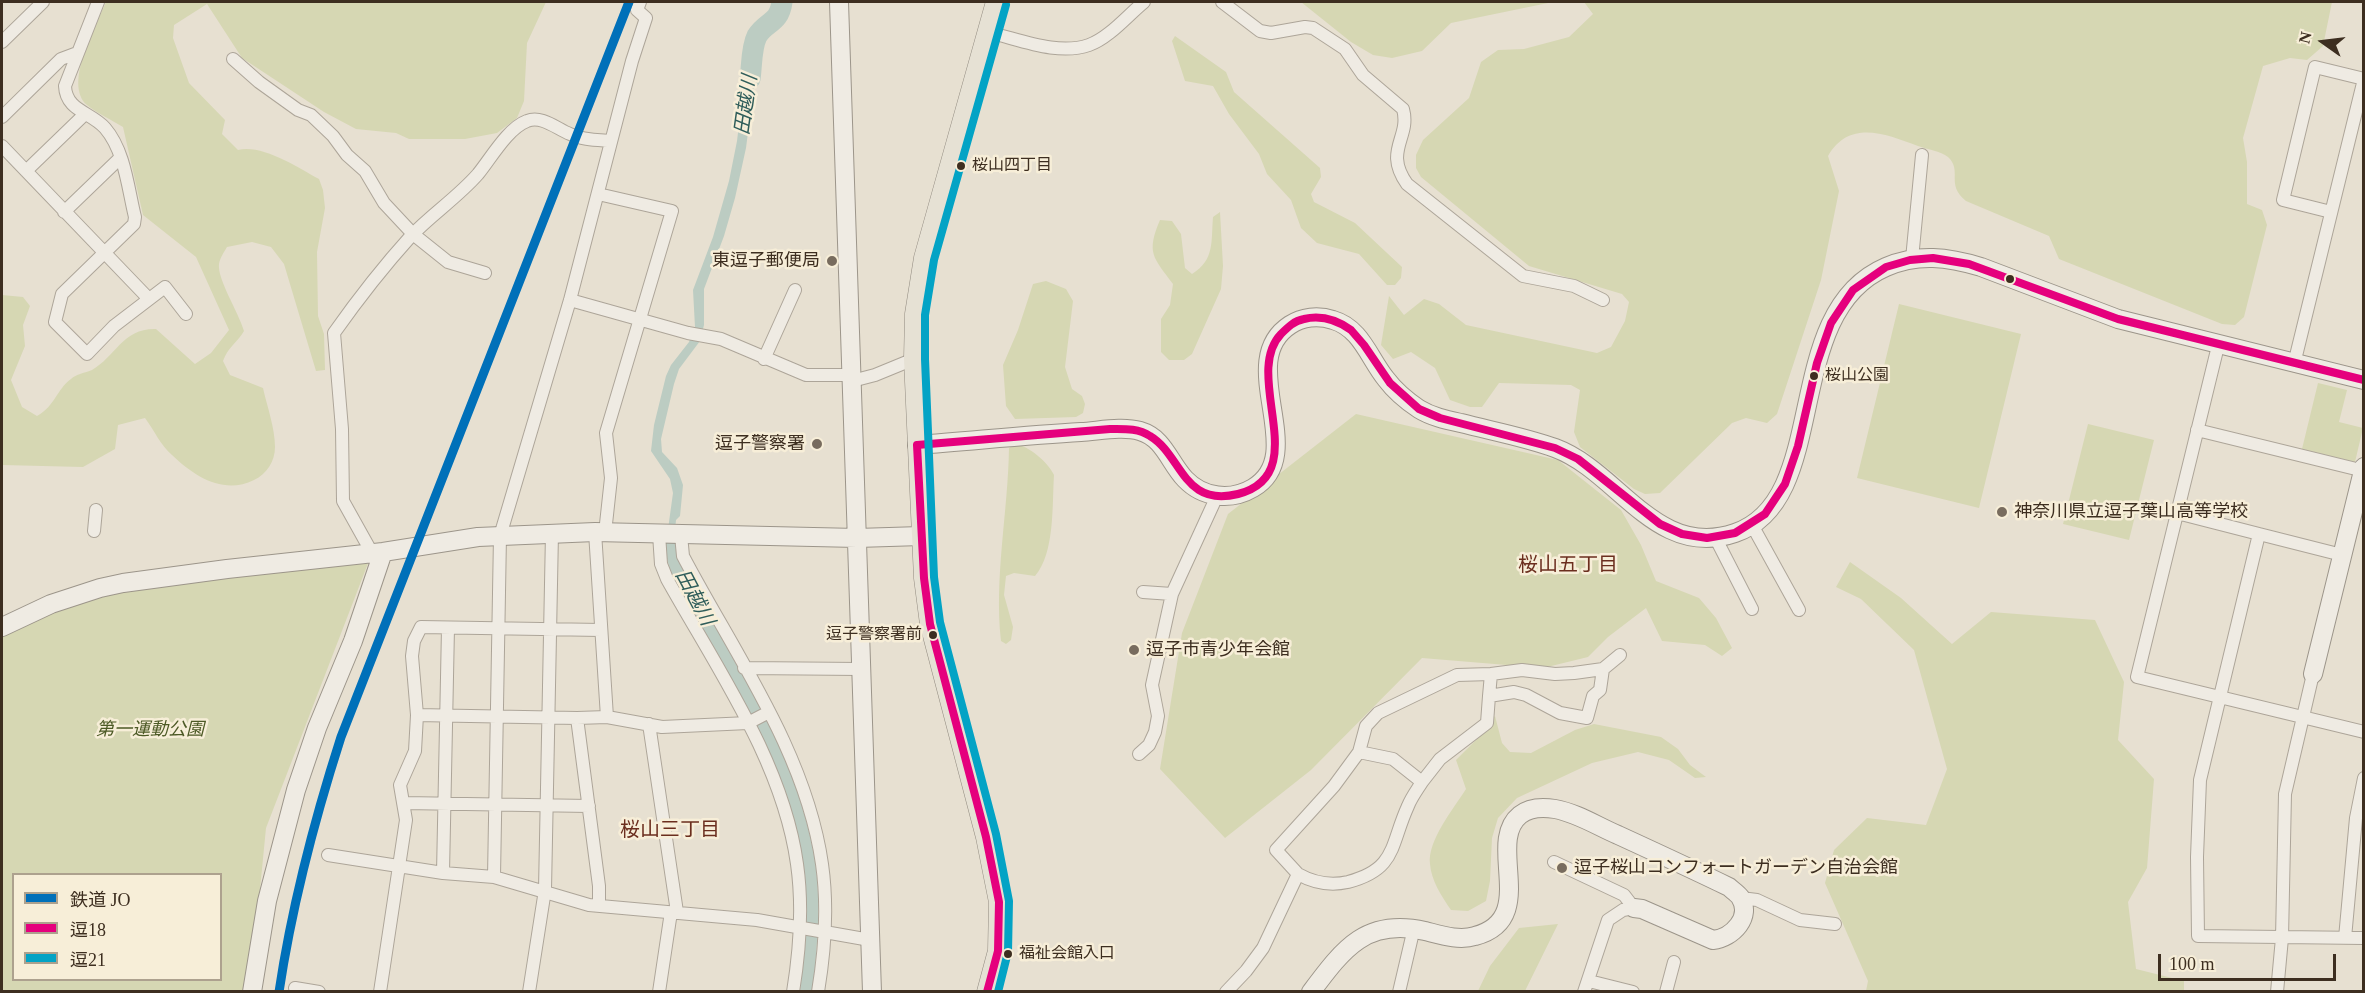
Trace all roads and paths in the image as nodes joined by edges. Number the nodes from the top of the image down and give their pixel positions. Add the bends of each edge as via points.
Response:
1 (43, 2) edge
2 (98, 2) edge
3 (640, 2) edge
4 (839, 2) edge
5 (996, 2) edge
6 (1144, 2) edge
7 (1222, 2) edge
8 (987, 32) junction
9 (2, 42) edge
10 (77, 53) junction
11 (233, 59) dead end
12 (85, 114) junction
13 (2, 117) edge
14 (2358, 124) edge
15 (610, 141) junction
16 (2, 146) edge
17 (1922, 155) dead end
18 (120, 158) junction
19 (26, 171) junction
20 (598, 194) junction
21 (64, 212) junction
22 (2331, 212) junction
23 (413, 234) junction
24 (104, 254) junction
25 (1912, 259) junction
26 (485, 273) dead end
27 (795, 290) dead end
28 (149, 299) junction
29 (570, 300) junction
30 (1602, 300) dead end
31 (186, 314) dead end
32 (639, 319) junction
33 (2218, 345) junction
34 (764, 359) junction
35 (914, 359) junction
36 (2294, 364) junction
37 (852, 378) junction
38 (2364, 380) edge
39 (2198, 430) junction
40 (917, 446) junction
41 (2363, 469) edge
42 (1217, 496) junction
43 (96, 510) dead end
44 (2177, 513) junction
45 (1752, 525) junction
46 (94, 531) dead end
47 (552, 533) junction
48 (600, 533) junction
49 (671, 534) junction
50 (2259, 534) junction
51 (500, 536) junction
52 (921, 536) junction
53 (1715, 537) junction
54 (857, 538) junction
55 (377, 552) junction
56 (2342, 555) junction
57 (1143, 592) dead end
58 (1172, 594) junction
59 (1752, 609) dead end
60 (1798, 610) dead end
61 (2, 627) edge
62 (448, 628) junction
63 (499, 629) junction
64 (550, 630) junction
65 (601, 630) junction
66 (1620, 655) dead end
67 (744, 668) junction
68 (861, 669) junction
69 (1603, 669) junction
70 (1491, 674) junction
71 (2313, 674) joint
72 (1489, 696) junction
73 (2219, 697) junction
74 (768, 713) junction
75 (417, 715) junction
76 (446, 715) junction
77 (497, 717) junction
78 (608, 717) junction
79 (2302, 717) junction
80 (548, 718) junction
81 (577, 718) junction
82 (749, 723) junction
83 (650, 724) junction
84 (2364, 732) edge
85 (1359, 752) junction
86 (1139, 753) dead end
87 (2364, 778) edge
88 (1422, 782) junction
89 (404, 803) junction
90 (444, 804) junction
91 (495, 804) junction
92 (546, 805) junction
93 (589, 806) junction
94 (328, 855) dead end
95 (1554, 862) dead end
96 (400, 867) junction
97 (443, 873) junction
98 (1298, 874) junction
99 (494, 877) junction
100 (545, 890) junction
101 (1741, 898) junction
102 (599, 906) junction
103 (1634, 908) junction
104 (674, 912) junction
105 (1835, 924) dead end
106 (1413, 928) junction
107 (802, 929) junction
108 (823, 933) junction
109 (2282, 938) junction
110 (2345, 938) junction
111 (2364, 938) edge
112 (870, 940) junction
113 (1674, 962) dead end
114 (1587, 986) edge
115 (295, 988) dead end
116 (319, 991) edge
117 (252, 992) edge
118 (380, 992) edge
119 (529, 992) edge
120 (659, 992) edge
121 (793, 992) edge
122 (818, 992) edge
123 (872, 992) edge
124 (987, 992) edge
125 (1226, 992) edge
126 (1311, 992) edge
127 (1399, 992) edge
128 (1633, 992) edge
129 (1666, 992) edge
130 (2277, 992) edge

1 - 9 street
2 - 10 street
3 - 15 street via 637,10 646,18
4 - 37 street
5 - 8 main road
6 - 8 street via 1090,45 1060,49
7 - 30 street via 1260,31 1313,28 1345,49 1363,75 1403,109 1406,117 1396,152 1398,171 1407,184 1523,276 1574,286
8 - 35 main road via 924,258 916,303
10 - 12 street via 65,95 71,105
10 - 13 street via 61,59
11 - 23 street via 326,129 365,171 384,203
12 - 18 street via 103,126
12 - 19 street
14 - 22 street
14 - 22 street via 2364,79 2315,67 2283,200
15 - 20 street
15 - 23 street via 570,135 544,121 527,121 503,141 450,202
16 - 19 street
17 - 25 street
18 - 21 street
18 - 24 street via 134,224
19 - 21 street
20 - 29 street
20 - 32 street via 672,211
21 - 24 street
22 - 36 street
23 - 26 street via 448,262
23 - 55 street via 334,333 343,501
24 - 28 street
24 - 28 street via 62,294 55,322 87,354 114,326
25 - 33 street via 1960,260 2118,320
25 - 45 street via 1877,271 1852,289 1842,302 1827,328 1788,476 1775,501
27 - 34 street
28 - 31 street via 165,287
29 - 32 street
29 - 51 street
32 - 34 street via 707,335
32 - 48 street via 606,433 611,478
33 - 36 street
33 - 39 street
34 - 37 street via 806,375
35 - 37 street via 875,375
35 - 40 main road
36 - 38 street
37 - 54 street
39 - 41 street
39 - 44 street
40 - 42 street via 1137,430 1158,441 1184,478
40 - 52 main road
41 - 56 street
42 - 53 street via 1227,497 1255,487 1267,475 1277,441 1268,374 1272,348 1289,325 1319,317 1353,330 1387,381 1426,412 1555,448 1579,461 1660,525 1686,536
42 - 58 street
43 - 46 street
44 - 50 street
44 - 73 street via 2137,677
45 - 53 street
45 - 60 street
47 - 48 street
47 - 51 street
47 - 64 street
48 - 49 street
48 - 65 street
49 - 54 street
49 - 67 street
49 - 82 street via 661,564 667,579
50 - 56 street
50 - 73 street
51 - 55 street
51 - 63 street
52 - 54 street
52 - 124 main road via 930,624 986,837 999,902 998,951
53 - 59 street
54 - 68 street
55 - 61 street via 123,583 51,604
55 - 117 street via 353,641 292,802 267,901
56 - 71 street
57 - 58 street
58 - 86 street via 1152,685 1158,716 1155,732 1149,745
62 - 63 street
62 - 75 street via 421,627 414,641
62 - 76 street
63 - 64 street
63 - 77 street
64 - 65 street
64 - 80 street
65 - 78 street
66 - 69 street
67 - 68 street
67 - 74 street
68 - 112 street
69 - 70 street
69 - 72 street via 1600,690 1593,696 1587,718 1560,713 1514,692
70 - 72 street
70 - 85 street via 1456,675 1378,712 1366,726
71 - 79 street
72 - 88 street via 1487,723 1440,759
73 - 79 street
73 - 109 street via 2200,780 2198,936
74 - 82 street
74 - 108 street via 802,784 815,832 822,864
75 - 76 street
75 - 89 street via 415,751 400,785
76 - 77 street
76 - 90 street
77 - 80 street
77 - 91 street
78 - 81 street
78 - 83 street
79 - 84 street
79 - 109 street via 2285,794
80 - 81 street
80 - 92 street
81 - 93 street
82 - 83 street
82 - 107 street via 775,782 788,825 797,862
83 - 104 street
85 - 88 street via 1394,759
85 - 98 street via 1276,850
87 - 110 street via 2356,818
88 - 98 street via 1408,805 1383,866 1363,877 1327,884
89 - 90 street
89 - 96 street via 406,820
90 - 91 street
90 - 97 street
91 - 92 street
91 - 99 street
92 - 93 street
92 - 100 street
93 - 102 street
94 - 96 street
95 - 103 street via 1624,895
96 - 97 street
96 - 118 street
97 - 99 street
98 - 125 street via 1263,948
99 - 100 street
100 - 102 street
100 - 119 street
101 - 103 street via 1743,908 1738,927 1723,939 1713,940
101 - 105 street via 1757,900 1800,920
101 - 106 street via 1729,887 1575,815 1537,808 1518,816 1512,826 1507,857 1509,900 1497,923 1486,932 1462,938
102 - 104 street
103 - 114 street via 1616,913 1608,920
104 - 107 street
104 - 120 street
106 - 126 street via 1391,928 1364,935 1347,946
106 - 127 street
107 - 108 street
107 - 121 street
108 - 112 street
108 - 122 street
109 - 110 street
109 - 130 street
110 - 111 street
112 - 123 street
113 - 129 street
114 - 128 street
115 - 116 street

